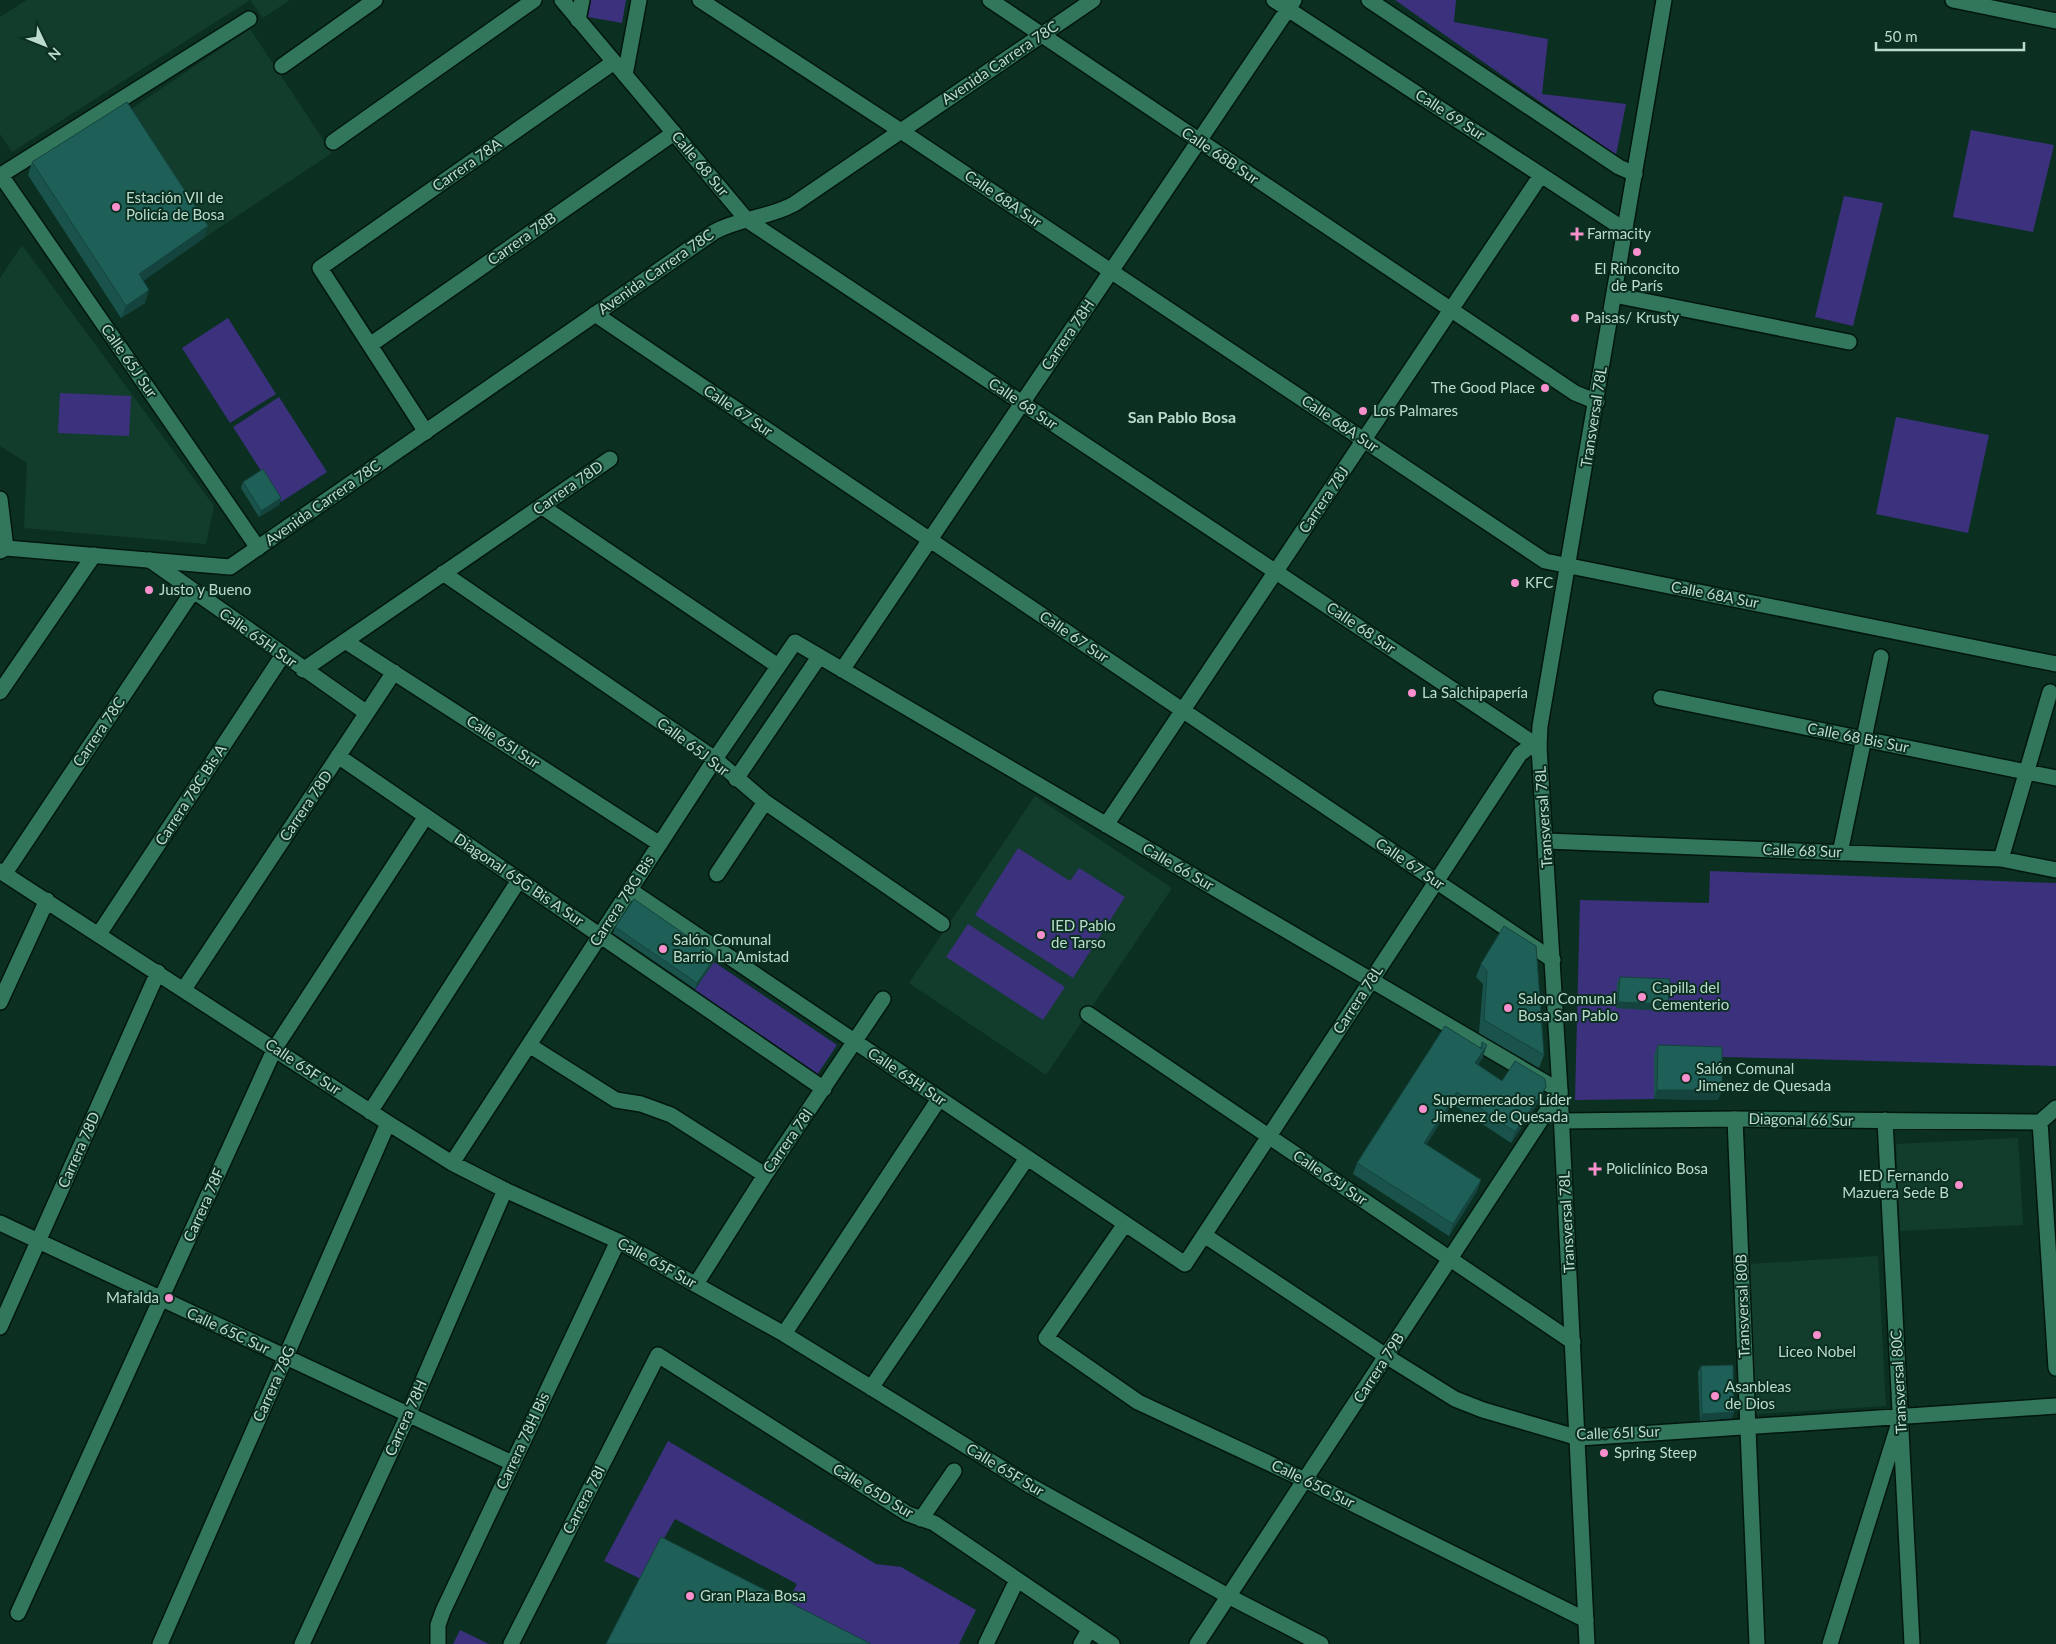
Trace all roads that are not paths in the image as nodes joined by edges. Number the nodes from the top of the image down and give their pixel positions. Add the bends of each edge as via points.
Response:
1 (375, 0) edge
2 (534, 0) edge
3 (562, 0) edge
4 (582, 0) edge
5 (639, 0) edge
6 (700, 0) edge
7 (990, 0) edge
8 (1093, 0) edge
9 (1274, 0) edge
10 (1369, 0) edge
11 (1664, 0) edge
12 (1953, 0) edge
13 (1291, 5) edge
14 (250, 18) dead end
15 (578, 20) junction
16 (2056, 22) edge
17 (1042, 35) junction
18 (614, 62) junction
19 (282, 66) dead end
20 (625, 75) junction
21 (901, 131) junction
22 (674, 133) junction
23 (1198, 141) junction
24 (333, 142) dead end
25 (1635, 174) junction
26 (0, 175) edge
27 (1541, 175) junction
28 (747, 220) junction
29 (1625, 230) junction
30 (1110, 272) junction
31 (1614, 295) junction
32 (1450, 311) junction
33 (595, 314) junction
34 (1849, 342) dead end
35 (370, 345) junction
36 (1597, 402) junction
37 (1022, 403) junction
38 (426, 432) junction
39 (1364, 440) junction
40 (610, 459) dead end
41 (0, 499) edge
42 (542, 506) junction
43 (929, 540) junction
44 (258, 548) junction
45 (3, 549) edge
46 (94, 555) junction
47 (150, 560) junction
48 (1569, 566) junction
49 (1276, 572) junction
50 (443, 573) junction
51 (193, 591) junction
52 (345, 641) junction
53 (795, 642) joint
54 (283, 655) junction
55 (819, 657) junction
56 (1881, 657) dead end
57 (2056, 664) edge
58 (778, 666) junction
59 (303, 670) junction
60 (842, 670) junction
61 (394, 672) junction
62 (0, 692) edge
63 (2050, 692) dead end
64 (1661, 698) dead end
65 (1183, 711) junction
66 (367, 714) junction
67 (1864, 739) junction
68 (1539, 747) junction
69 (338, 756) junction
70 (715, 759) junction
71 (2027, 772) junction
72 (2056, 778) edge
73 (736, 779) junction
74 (765, 802) junction
75 (426, 816) junction
76 (1106, 825) junction
77 (1546, 841) junction
78 (660, 844) junction
79 (1840, 853) junction
80 (2001, 859) junction
81 (2056, 870) edge
82 (2, 872) edge
83 (717, 874) dead end
84 (519, 880) junction
85 (1436, 881) junction
86 (630, 890) junction
87 (47, 900) junction
88 (942, 924) dead end
89 (99, 934) junction
90 (600, 935) junction
91 (1553, 960) junction
92 (158, 972) junction
93 (1371, 980) junction
94 (184, 989) junction
95 (883, 999) dead end
96 (0, 1002) edge
97 (1088, 1014) dead end
98 (855, 1042) junction
99 (529, 1044) junction
100 (275, 1048) junction
101 (824, 1088) junction
102 (1560, 1091) junction
103 (939, 1099) junction
104 (2056, 1108) edge
105 (370, 1112) junction
106 (1735, 1119) junction
107 (1885, 1120) junction
108 (1562, 1122) junction
109 (2040, 1122) junction
110 (388, 1124) junction
111 (1269, 1136) junction
112 (1027, 1158) junction
113 (452, 1163) junction
114 (764, 1174) junction
115 (505, 1190) junction
116 (0, 1223) edge
117 (1125, 1224) junction
118 (1204, 1236) junction
119 (39, 1241) junction
120 (618, 1241) junction
121 (1450, 1259) junction
122 (1185, 1264) joint
123 (696, 1284) junction
124 (161, 1299) junction
125 (0, 1327) edge
126 (784, 1334) junction
127 (1573, 1342) junction
128 (658, 1355) joint
129 (1386, 1356) junction
130 (285, 1358) junction
131 (2056, 1368) edge
132 (871, 1388) junction
133 (2056, 1406) edge
134 (408, 1415) junction
135 (1901, 1416) junction
136 (1748, 1426) junction
137 (1579, 1438) junction
138 (512, 1463) junction
139 (954, 1471) dead end
140 (1305, 1480) junction
141 (921, 1518) junction
142 (1017, 1580) junction
143 (1228, 1596) junction
144 (18, 1613) dead end
145 (1586, 1620) junction
146 (1089, 1630) junction
147 (160, 1644) edge
148 (302, 1644) edge
149 (438, 1644) edge
150 (511, 1644) edge
151 (986, 1644) edge
152 (1081, 1644) edge
153 (1112, 1644) edge
154 (1197, 1644) edge
155 (1321, 1644) edge
156 (1587, 1644) edge
157 (1757, 1644) edge
158 (1830, 1644) edge
159 (1912, 1644) edge

1 - 19 street
2 - 24 street
3 - 15 street, Calle 68 Sur
4 - 15 street
5 - 20 street
6 - 21 street, Calle 68A Sur
7 - 17 street, Calle 68B Sur
8 - 17 street, Avenida Carrera 78C
9 - 13 street, Calle 69 Sur
10 - 25 street via 1619,167
11 - 25 street, Transversal 78L
12 - 16 street
13 - 23 street, Carrera 78H
13 - 27 street, Calle 69 Sur
14 - 26 street
15 - 18 street, Calle 68 Sur
17 - 21 street, Avenida Carrera 78C
17 - 23 street, Calle 68B Sur
18 - 20 street, Calle 68 Sur
18 - 35 street, Carrera 78A via 320,268
20 - 22 street, Calle 68 Sur
21 - 28 street, Avenida Carrera 78C via 794,204
21 - 30 street, Calle 68A Sur
22 - 28 street, Calle 68 Sur
22 - 35 street, Carrera 78B
23 - 30 street, Carrera 78H
23 - 32 street, Calle 68B Sur
25 - 29 street, Transversal 78L
26 - 44 street, Calle 65J Sur
27 - 29 street, Calle 69 Sur
27 - 32 street, Carrera 78J
28 - 33 street, Avenida Carrera 78C via 714,232
28 - 37 street, Calle 68 Sur
29 - 31 street, Transversal 78L
30 - 37 street, Carrera 78H
30 - 39 street, Calle 68A Sur
31 - 34 street
31 - 36 street, Transversal 78L
32 - 36 street, Calle 68B Sur via 1575,393
32 - 39 street, Carrera 78J
33 - 38 street, Avenida Carrera 78C
33 - 43 street, Calle 67 Sur
35 - 38 street
36 - 48 street, Transversal 78L
37 - 43 street, Carrera 78H
37 - 49 street, Calle 68 Sur
38 - 44 street, Avenida Carrera 78C
39 - 48 street, Calle 68A Sur via 1545,560
39 - 49 street, Carrera 78J
40 - 42 street, Carrera 78D
41 - 45 street
42 - 50 street, Carrera 78D
42 - 58 street
43 - 60 street, Carrera 78H
43 - 65 street, Calle 67 Sur
44 - 47 street, Avenida Carrera 78C via 230,567
45 - 46 street
46 - 47 street
46 - 62 street
47 - 51 street, Calle 65H Sur
48 - 57 street, Calle 68A Sur
48 - 68 street, Transversal 78L
49 - 65 street, Carrera 78J
49 - 68 street, Calle 68 Sur
50 - 52 street, Carrera 78D
50 - 70 street, Calle 65J Sur
51 - 54 street, Calle 65H Sur
51 - 82 street, Carrera 78C
52 - 59 street, Carrera 78D
52 - 61 street, Calle 65I Sur
53 - 55 street, Calle 66 Sur
53 - 58 street, Carrera 78G Bis
54 - 59 street, Calle 65H Sur
54 - 89 street, Carrera 78C Bis A
55 - 60 street, Calle 66 Sur
55 - 73 street
56 - 67 street
58 - 70 street, Carrera 78G Bis
59 - 66 street, Calle 65H Sur
60 - 76 street, Calle 66 Sur
61 - 66 street, Carrera 78D
61 - 78 street, Calle 65I Sur
63 - 71 street
64 - 67 street, Calle 68 Bis Sur
65 - 76 street, Carrera 78J
65 - 85 street, Calle 67 Sur
66 - 69 street, Carrera 78D
67 - 71 street, Calle 68 Bis Sur
67 - 79 street
68 - 77 street, Transversal 78L
68 - 85 street, Carrera 78L via 1528,748 1520,754
69 - 75 street, Diagonal 65G Bis A Sur
69 - 94 street, Carrera 78D
70 - 73 street, Calle 65J Sur
70 - 78 street, Carrera 78G Bis
71 - 72 street, Calle 68 Bis Sur
71 - 80 street
73 - 74 street, Calle 65J Sur
74 - 83 street
74 - 88 street, Calle 65J Sur
75 - 84 street, Diagonal 65G Bis A Sur
75 - 100 street, Carrera 78F
76 - 93 street, Calle 66 Sur
77 - 79 street, Calle 68 Sur
77 - 91 street, Transversal 78L
78 - 86 street, Carrera 78G Bis
79 - 80 street, Calle 68 Sur
80 - 81 street, Calle 68 Sur
82 - 87 street, Calle 65F Sur
84 - 90 street, Diagonal 65G Bis A Sur
84 - 105 street
85 - 91 street, Calle 67 Sur
85 - 93 street, Carrera 78L
86 - 90 street, Carrera 78G Bis
86 - 98 street, Calle 65H Sur
87 - 89 street, Calle 65F Sur
87 - 96 street
89 - 92 street, Calle 65F Sur
90 - 99 street, Carrera 78G Bis
90 - 101 street, Diagonal 65G Bis A Sur
91 - 102 street, Transversal 78L
92 - 94 street, Calle 65F Sur
92 - 119 street, Carrera 78D
93 - 102 street, Calle 66 Sur
93 - 111 street, Carrera 78L
94 - 100 street, Calle 65F Sur
95 - 98 street, Carrera 78I
97 - 111 street, Calle 65J Sur
98 - 101 street, Carrera 78I
98 - 103 street, Calle 65H Sur
99 - 113 street, Carrera 78G Bis
99 - 114 street via 616,1100 671,1114
100 - 105 street, Calle 65F Sur
100 - 124 street, Carrera 78F
101 - 114 street, Carrera 78I
102 - 108 street, Transversal 78L
102 - 121 street, Carrera 79B
103 - 112 street, Calle 65H Sur
103 - 126 street
104 - 109 street
105 - 110 street, Calle 65F Sur
106 - 107 street, Diagonal 66 Sur
106 - 108 street, Diagonal 66 Sur
106 - 136 street, Transversal 80B
107 - 109 street, Diagonal 66 Sur
107 - 135 street, Transversal 80C
108 - 127 street, Transversal 78L
109 - 131 street
110 - 113 street, Calle 65F Sur
110 - 130 street, Carrera 78G
111 - 118 street, Carrera 78L
111 - 121 street, Calle 65J Sur
112 - 117 street, Calle 65H Sur
112 - 132 street
113 - 115 street, Calle 65F Sur
114 - 123 street, Carrera 78I
115 - 120 street, Calle 65F Sur
115 - 134 street, Carrera 78H
116 - 119 street, Calle 65C Sur
117 - 122 street, Calle 65H Sur
117 - 140 street, Calle 65G Sur via 1046,1338 1138,1402
118 - 122 street, Carrera 78L
118 - 129 street, Calle 65I Sur
119 - 124 street, Calle 65C Sur
119 - 125 street, Carrera 78D
120 - 123 street, Calle 65F Sur
120 - 138 street, Carrera 78H Bis
121 - 127 street, Calle 65J Sur
121 - 129 street, Carrera 79B
123 - 126 street, Calle 65F Sur
124 - 130 street, Calle 65C Sur
124 - 144 street, Carrera 78F
126 - 132 street, Calle 65F Sur
127 - 137 street, Transversal 78L
128 - 141 street, Calle 65D Sur via 908,1514
128 - 150 street, Carrera 78I
129 - 137 street, Calle 65I Sur via 1455,1399
129 - 140 street, Carrera 79B
130 - 134 street, Calle 65C Sur
130 - 147 street, Carrera 78G
132 - 143 street, Calle 65F Sur via 1031,1486
133 - 135 street, Calle 65I Sur
134 - 138 street, Calle 65C Sur
134 - 148 street, Carrera 78H
135 - 136 street, Calle 65I Sur
135 - 158 street
135 - 159 street, Transversal 80C
136 - 137 street, Calle 65I Sur
136 - 157 street, Transversal 80B
137 - 145 street, Transversal 78L
138 - 149 street, Carrera 78H Bis via 443,1611 438,1625
139 - 141 street
140 - 143 street, Carrera 79B
140 - 145 street, Calle 65G Sur
141 - 142 street, Calle 65D Sur via 934,1523
142 - 146 street, Calle 65D Sur
142 - 151 street
143 - 154 street, Carrera 79B
143 - 155 street, Calle 65F Sur
145 - 156 street, Transversal 78L
146 - 152 street
146 - 153 street, Calle 65D Sur

